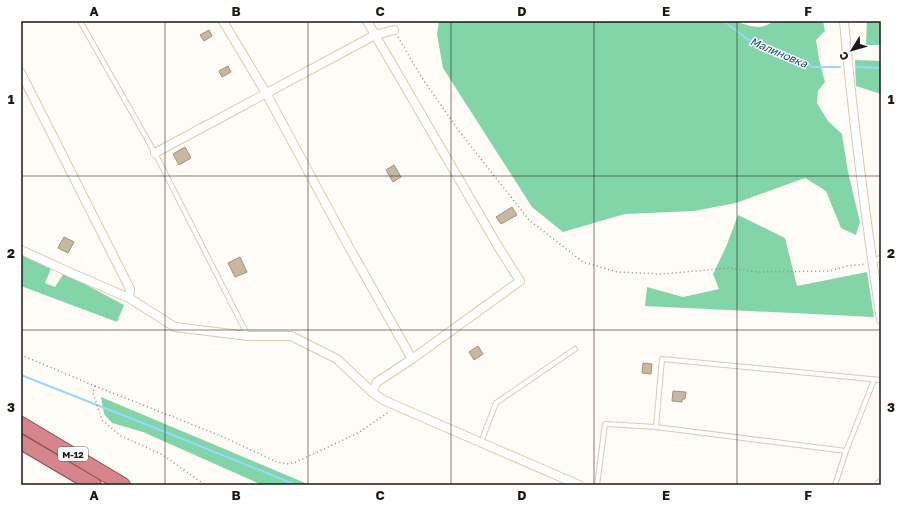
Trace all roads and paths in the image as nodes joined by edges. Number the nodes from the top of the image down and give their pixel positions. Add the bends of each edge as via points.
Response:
1 (80, 21) edge
2 (223, 21) edge
3 (367, 21) edge
4 (844, 21) edge
5 (394, 30) joint
6 (375, 35) junction
7 (21, 73) edge
8 (266, 93) junction
9 (155, 152) junction
10 (21, 250) edge
11 (881, 257) edge
12 (872, 263) junction
13 (130, 298) junction
14 (881, 320) edge
15 (248, 336) junction
16 (575, 349) dead end
17 (21, 355) edge
18 (412, 359) junction
19 (874, 380) junction
20 (881, 380) edge
21 (95, 386) junction
22 (372, 392) junction
23 (397, 406) junction
24 (21, 424) edge
25 (656, 428) junction
26 (21, 442) edge
27 (481, 442) junction
28 (846, 451) junction
29 (94, 485) edge
30 (124, 485) edge
31 (205, 485) edge
32 (579, 485) edge
33 (597, 485) edge
34 (835, 485) edge

1 - 9 lane
2 - 8 street
3 - 6 street
4 - 12 street
5 - 6 street
5 - 12 path via 422,78 459,131 529,220 583,262 617,272 662,274 729,268 758,272 829,271
6 - 8 street
6 - 18 street via 520,281
7 - 13 street via 130,289
8 - 9 street
8 - 18 street
9 - 15 lane
10 - 13 street
11 - 12 lane
12 - 14 street
13 - 15 street via 175,327
15 - 22 street via 291,336 337,359
16 - 27 lane via 496,403
17 - 21 path
18 - 22 street via 377,382
19 - 20 lane
19 - 25 lane via 662,359
19 - 28 lane
21 - 23 path via 287,464 358,433
21 - 31 path via 93,393 102,420 120,436 163,455
22 - 23 street
23 - 27 street
24 - 30 highway, М-12
25 - 28 lane
25 - 33 lane via 605,424
26 - 29 highway, М-12
27 - 32 street
28 - 34 lane

